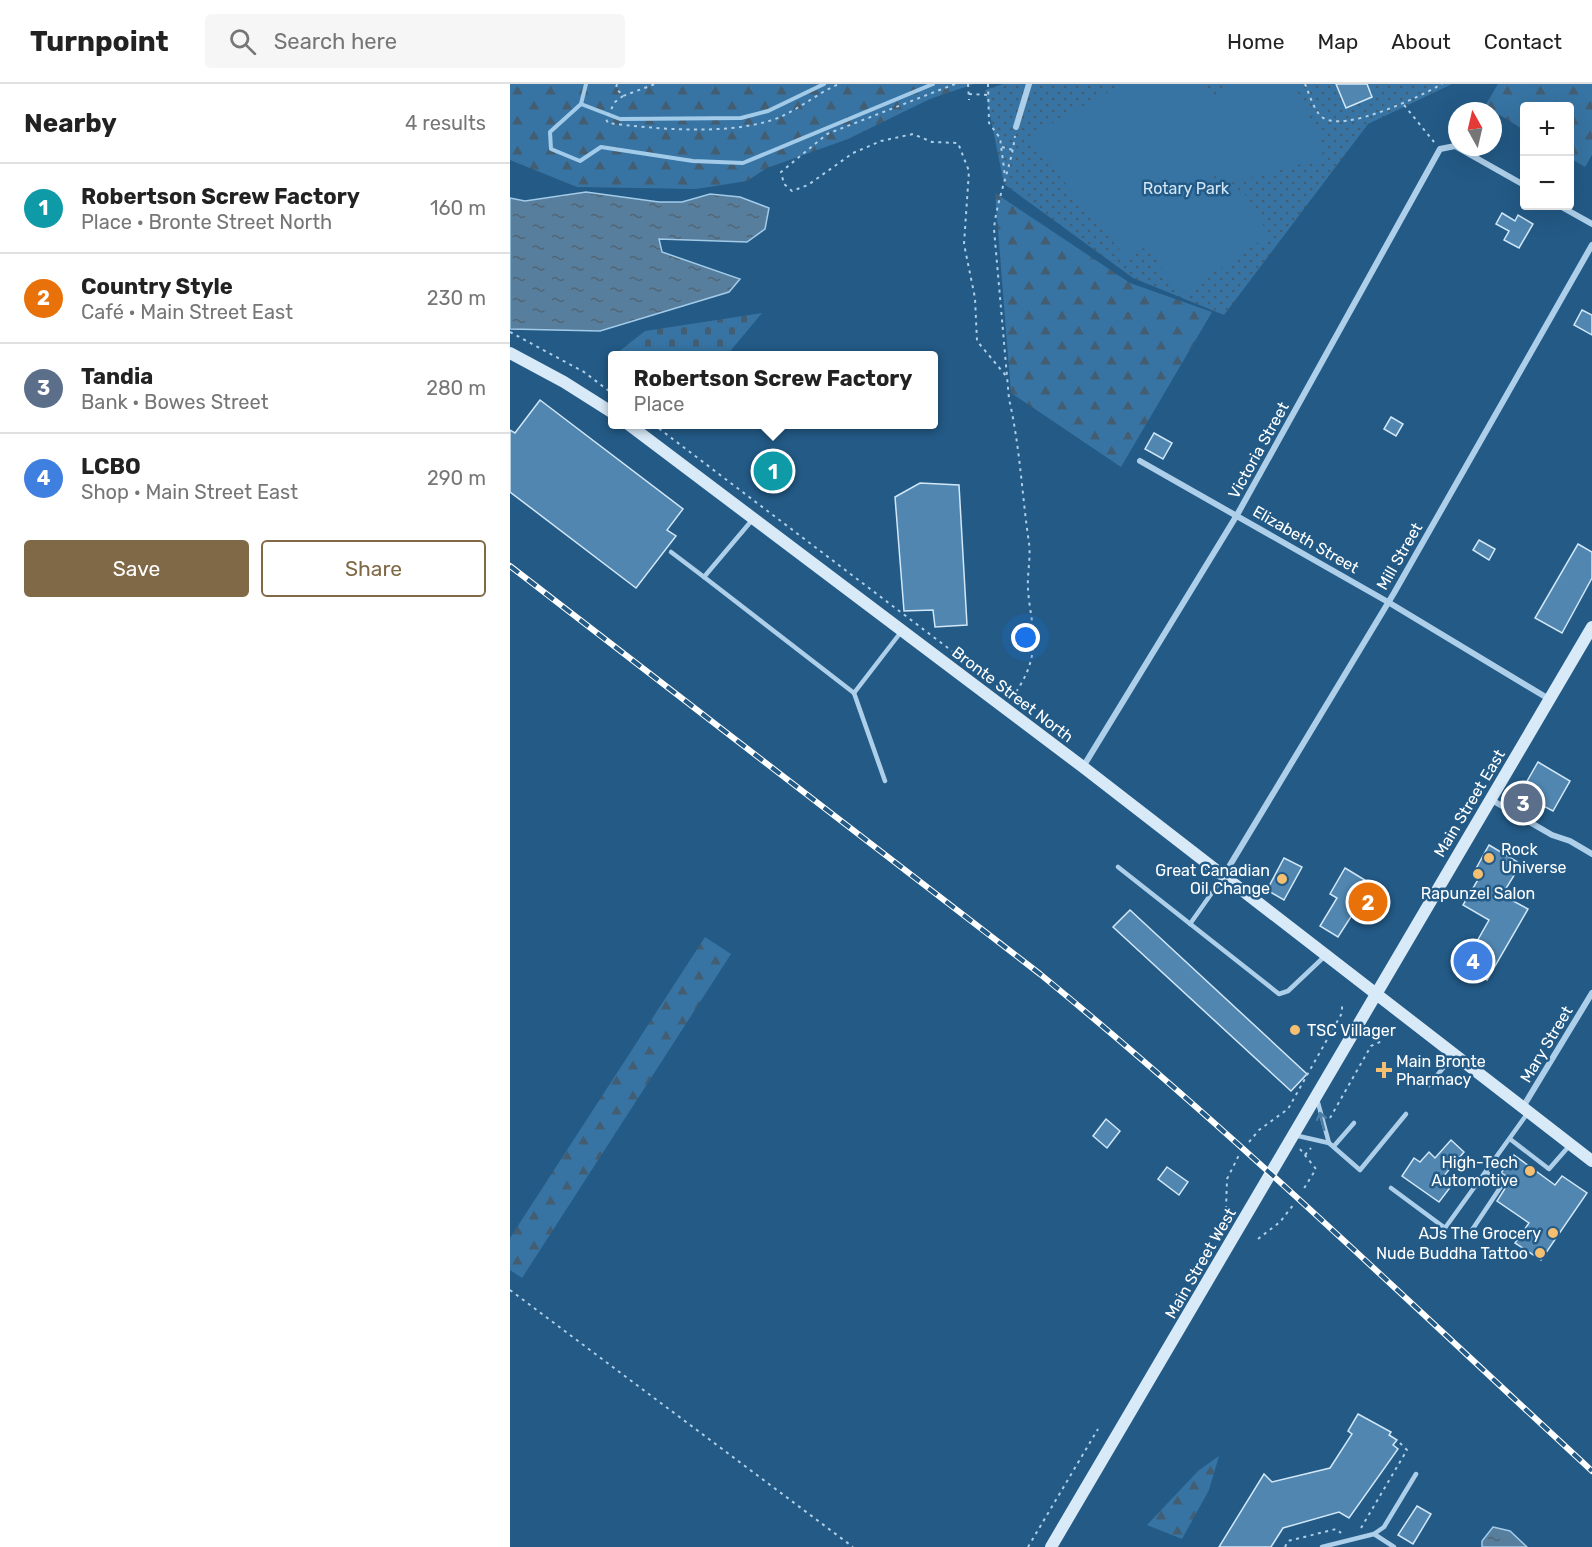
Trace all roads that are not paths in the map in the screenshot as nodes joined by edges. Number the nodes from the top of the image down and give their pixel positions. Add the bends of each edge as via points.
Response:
1 (1029, 84) edge
2 (1016, 127) road end
3 (1520, 183) edge
4 (1567, 210) edge
5 (1592, 224) edge
6 (1592, 245) edge
7 (510, 353) edge
8 (608, 410) edge
9 (635, 429) edge
10 (1140, 461) dead end
11 (1237, 515) junction
12 (753, 518) junction
13 (671, 552) dead end
14 (704, 577) junction
15 (1388, 602) junction
16 (1592, 627) edge
17 (902, 630) junction
18 (854, 693) junction
19 (1550, 699) junction
20 (1083, 767) junction
21 (885, 781) dead end
22 (1490, 799) junction
23 (1592, 854) edge
24 (1118, 867) dead end
25 (1223, 876) junction
26 (1190, 924) junction
27 (1325, 956) junction
28 (1592, 993) edge
29 (1375, 994) junction
30 (1454, 1054) junction
31 (1429, 1085) dead end
32 (1316, 1097) junction
33 (1526, 1110) junction
34 (1406, 1114) dead end
35 (1354, 1123) dead end
36 (1293, 1138) junction
37 (1510, 1139) junction
38 (1332, 1145) junction
39 (1571, 1145) junction
40 (1592, 1161) edge
41 (1486, 1172) junction
42 (1391, 1188) dead end
43 (1472, 1230) dead end
44 (1416, 1473) dead end
45 (1374, 1534) junction
46 (1051, 1547) edge
47 (1323, 1547) edge
48 (1394, 1547) edge

1 - 2 street
3 - 11 street, Victoria Street via 1461,149 1440,149
4 - 5 street
6 - 15 street, Mill Street
7 - 8 main road
9 - 12 main road, Bronte Street North
10 - 11 street, Elizabeth Street
11 - 15 street, Elizabeth Street
11 - 20 street, Victoria Street
12 - 14 lane
12 - 17 main road, Bronte Street North
13 - 14 lane
14 - 18 lane
15 - 19 street, Elizabeth Street
15 - 25 street, Mill Street
16 - 19 main road, Main Street East
17 - 18 lane
17 - 20 main road, Bronte Street North
18 - 21 lane
19 - 22 main road, Main Street East
20 - 25 main road, Bronte Street North
22 - 23 street
22 - 29 main road, Main Street East
24 - 26 lane
25 - 26 lane
25 - 27 main road, Bronte Street North
26 - 27 lane via 1279,994
27 - 29 main road, Bronte Street North
28 - 33 street, Mary Street
29 - 30 main road, Bronte Street North
29 - 32 main road, Main Street West
30 - 31 lane
30 - 33 main road, Bronte Street North
32 - 36 main road, Main Street West
38 -> 32 lane
33 - 37 lane
33 - 39 main road, Bronte Street North
34 - 38 lane via 1360,1170
35 - 38 lane
36 - 38 lane
36 - 46 main road, Main Street West
37 - 39 lane via 1549,1169
37 - 41 lane
39 - 40 main road, Bronte Street North
41 - 42 lane via 1445,1228
41 - 43 lane via 1502,1185
44 - 45 lane via 1384,1527
45 - 47 lane
45 - 48 lane

